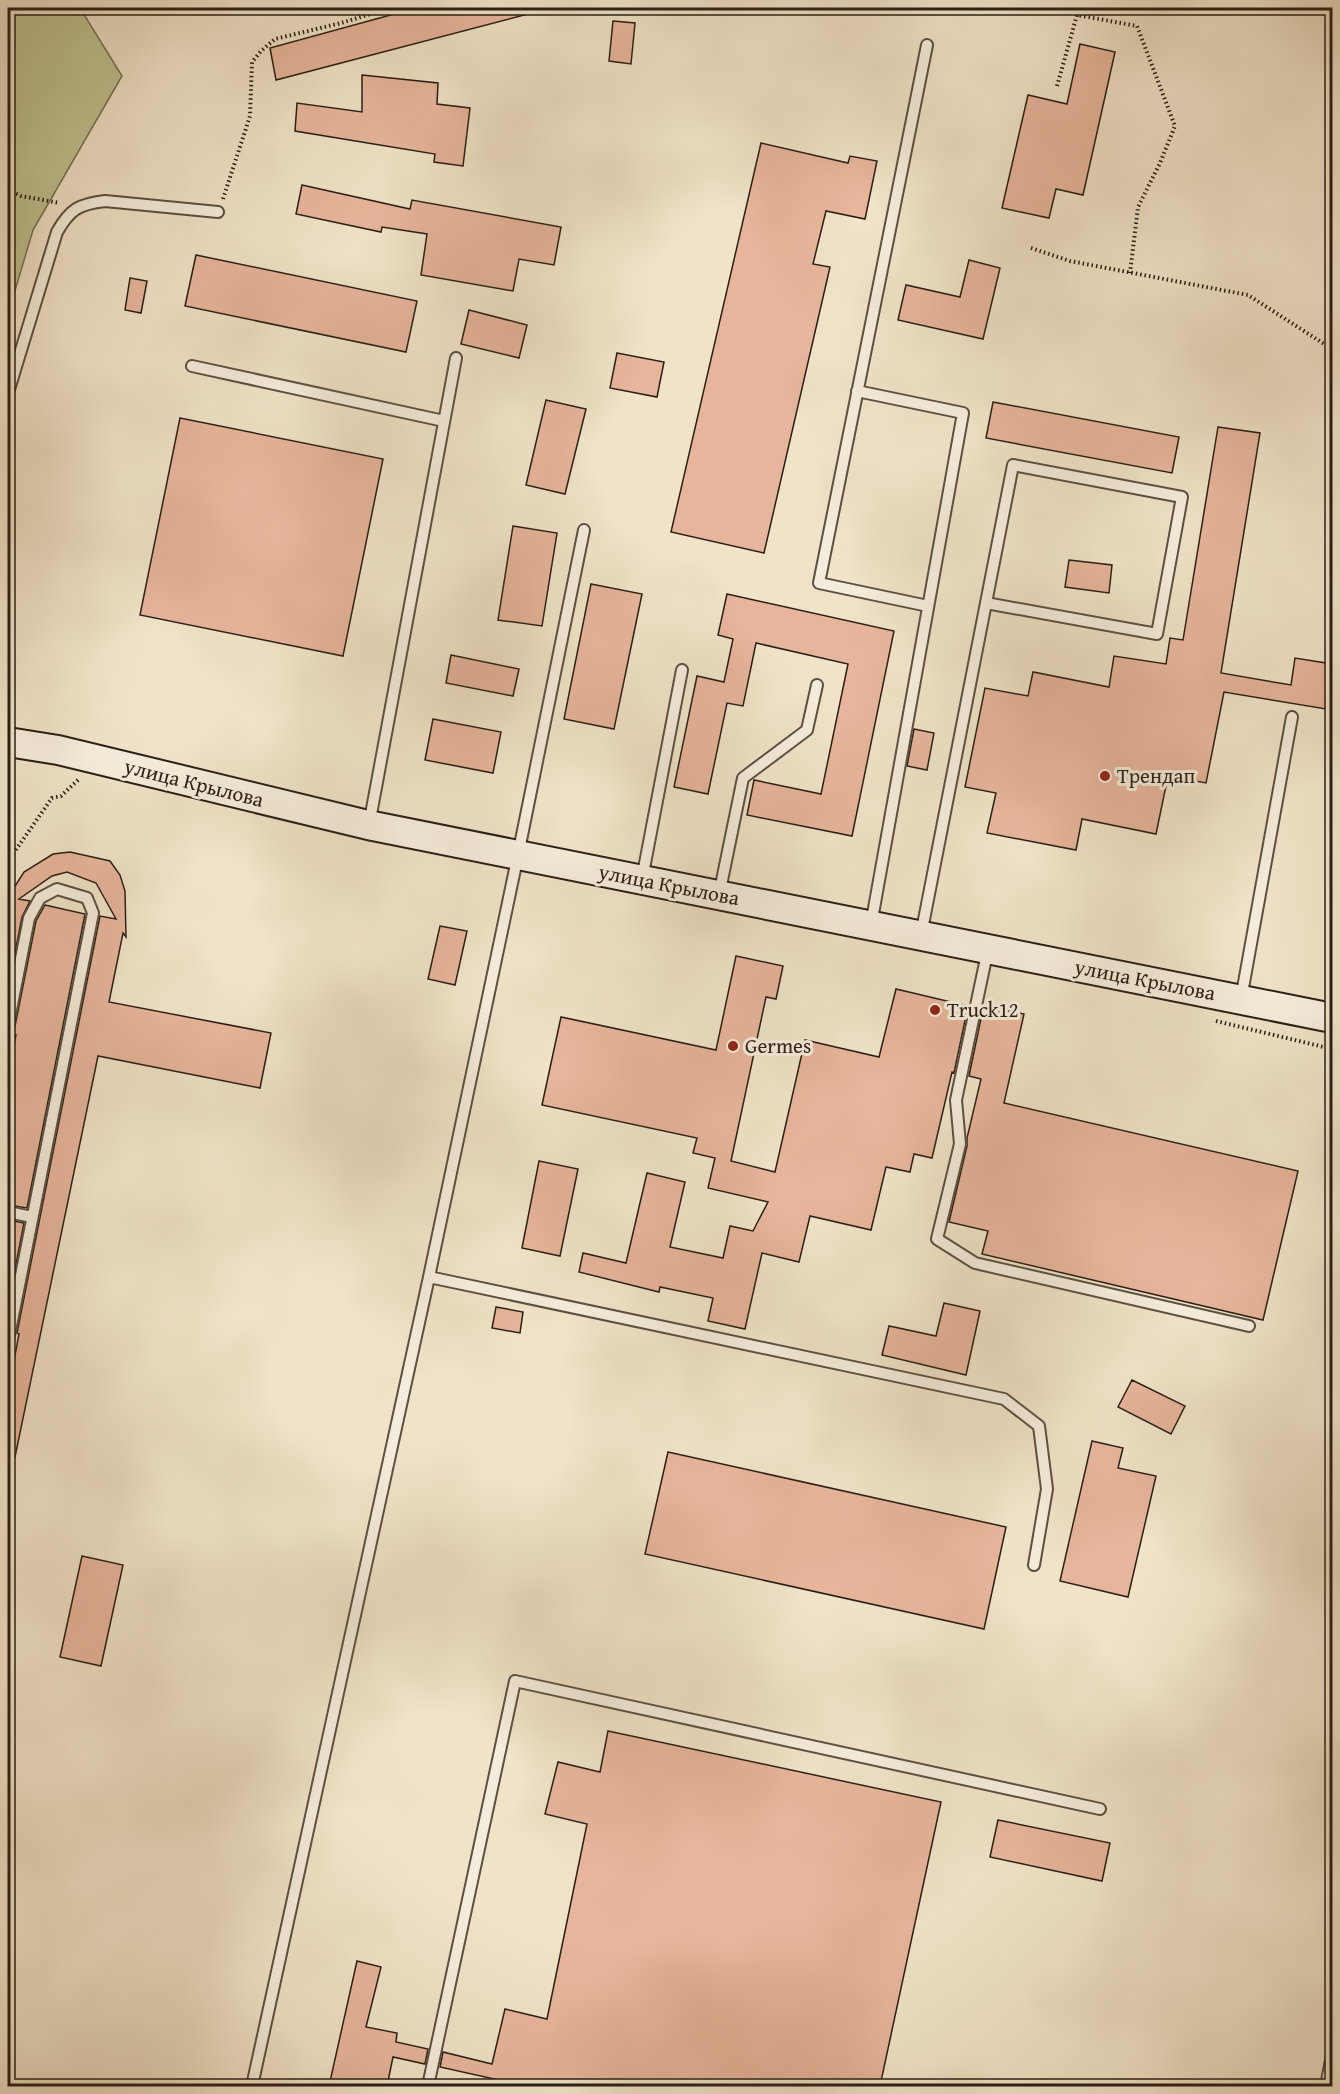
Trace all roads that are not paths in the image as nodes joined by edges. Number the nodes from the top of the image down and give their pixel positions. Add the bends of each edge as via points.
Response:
1 (927, 45) dead end
2 (218, 212) road end
3 (456, 358) dead end
4 (192, 366) dead end
5 (857, 391) junction
6 (8, 393) edge
7 (444, 421) junction
8 (584, 530) dead end
9 (986, 603) junction
10 (928, 606) junction
11 (682, 670) dead end
12 (817, 685) dead end
13 (1292, 717) dead end
14 (8, 742) edge
15 (369, 825) junction
16 (518, 855) junction
17 (642, 879) junction
18 (719, 895) junction
19 (871, 925) junction
20 (921, 935) junction
21 (988, 949) junction
22 (1241, 999) junction
23 (1332, 1018) edge
24 (8, 1025) edge
25 (8, 1212) edge
26 (32, 1217) junction
27 (429, 1277) junction
28 (1249, 1326) dead end
29 (8, 1341) edge
30 (1034, 1565) dead end
31 (1100, 1809) dead end
32 (1332, 2055) edge
33 (252, 2086) edge
34 (428, 2086) edge
35 (1326, 2086) edge

1 - 5 lane
2 - 6 lane via 105,201 66,215 57,232
3 - 7 lane
4 - 7 lane
5 - 10 lane via 963,413
5 - 10 lane via 819,583
7 - 15 lane
8 - 16 lane
9 - 9 lane via 1013,465 1182,497 1156,634
9 - 20 lane
10 - 19 lane
11 - 17 lane
12 - 18 lane via 807,730 743,778
13 - 22 lane
14 - 15 street, улица Крылова via 58,750
15 - 16 street, улица Крылова
16 - 17 street, улица Крылова
16 - 27 lane
17 - 18 street, улица Крылова
18 - 19 street, улица Крылова
19 - 20 street, улица Крылова
20 - 21 street, улица Крылова
21 - 22 street, улица Крылова
21 - 28 lane via 956,1100 960,1144 937,1239 975,1263
22 - 23 street, улица Крылова
24 - 26 lane via 28,918 40,898 57,889 87,898 93,913
25 - 26 lane
26 - 29 lane
27 - 30 lane via 1004,1399 1039,1426 1047,1490
27 - 33 lane
31 - 34 lane via 515,1681
32 - 35 lane

